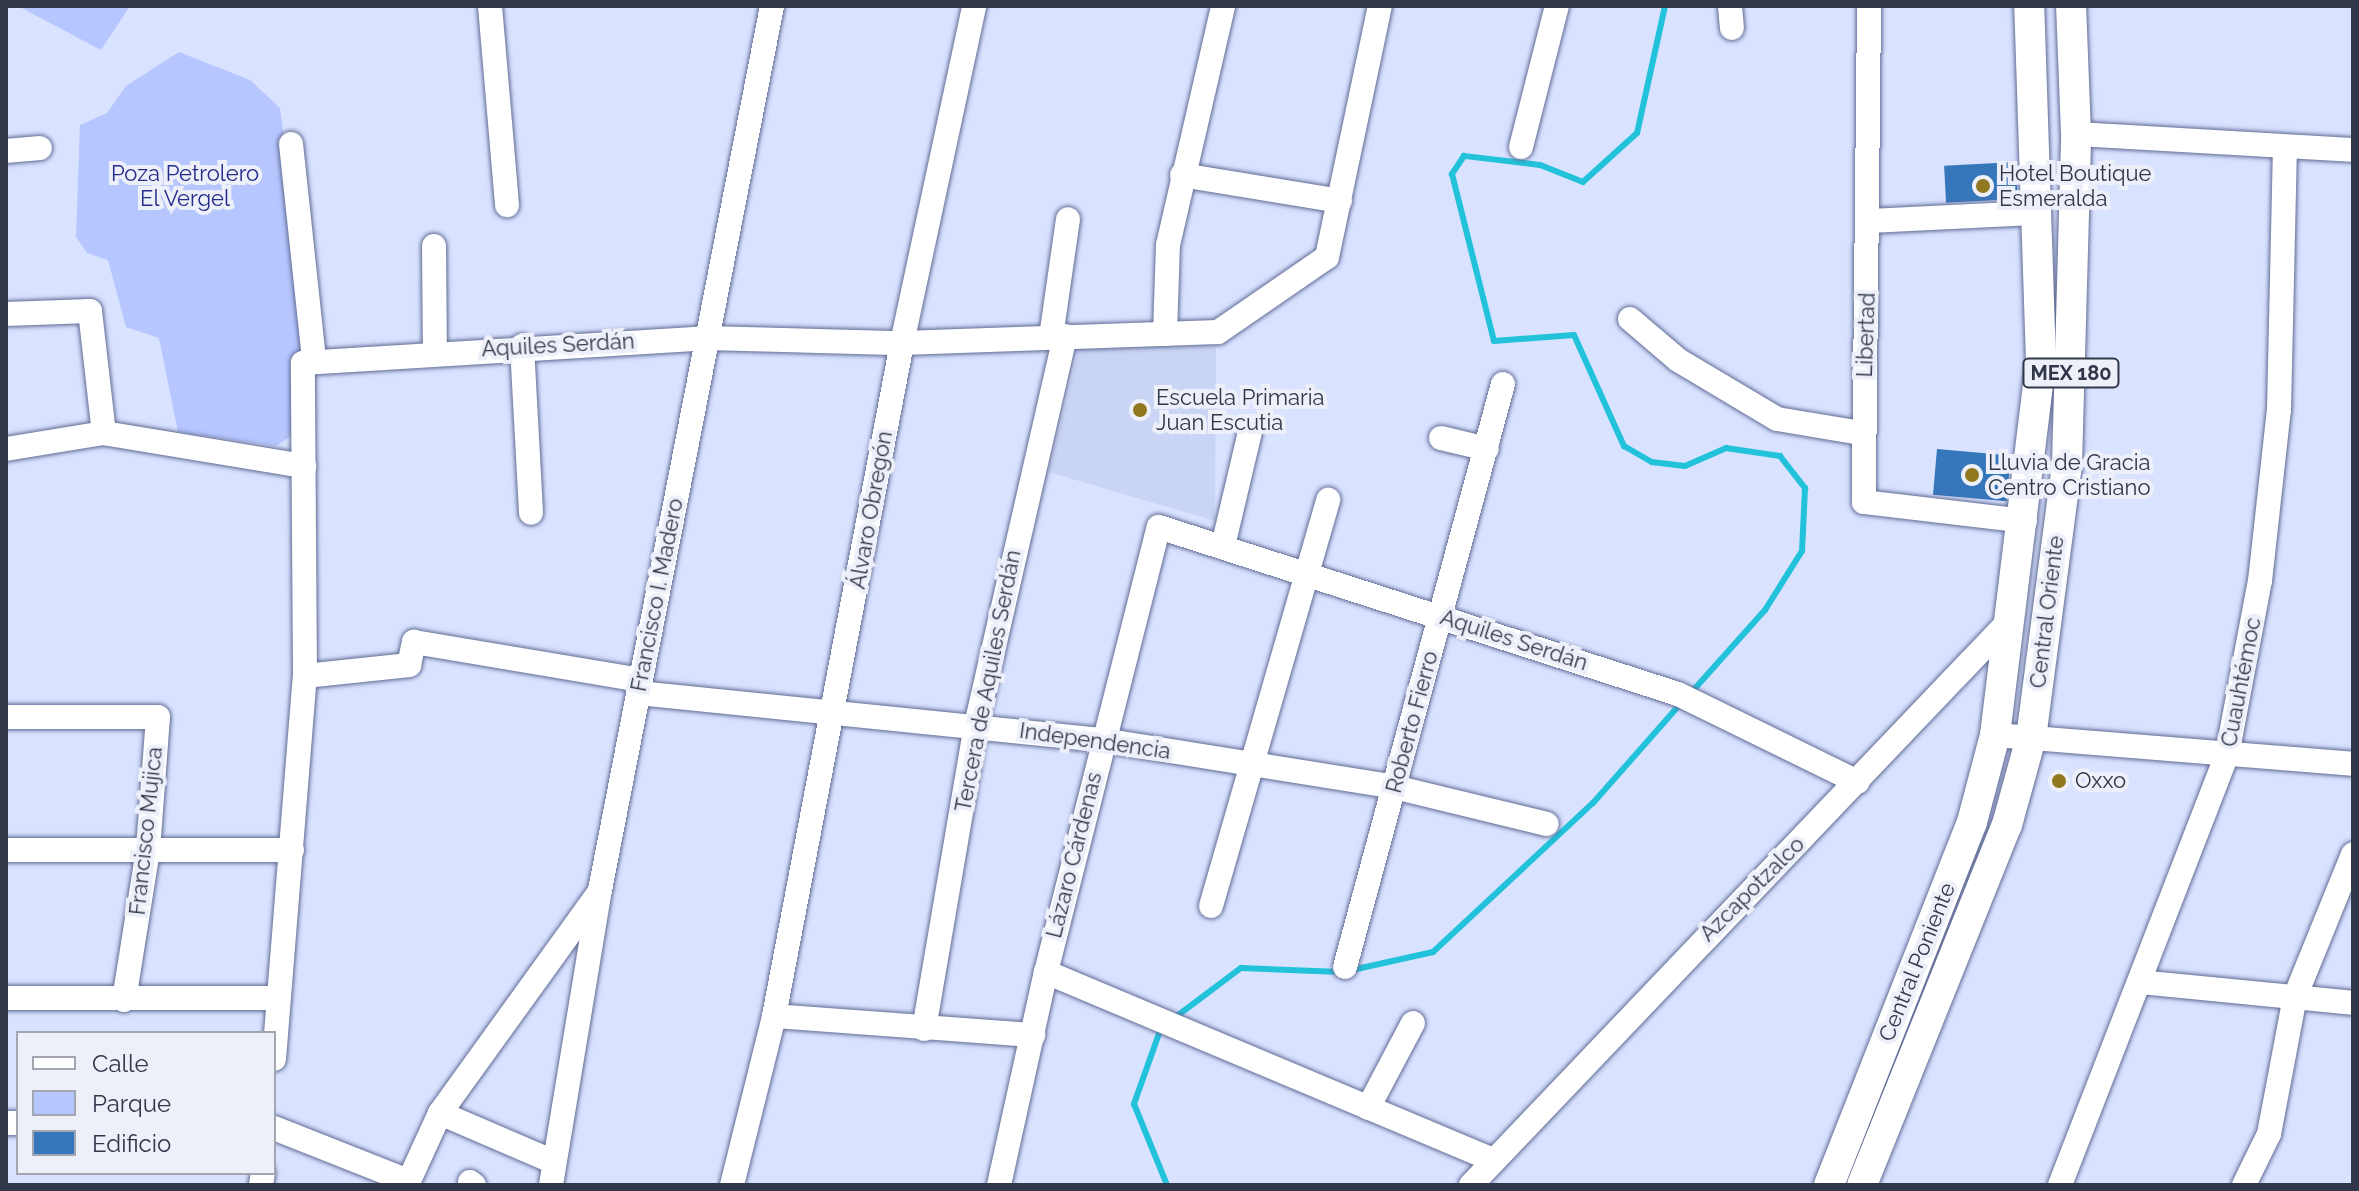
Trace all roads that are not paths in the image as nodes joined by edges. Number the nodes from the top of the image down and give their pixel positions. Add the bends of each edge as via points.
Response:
1 (490, 6) edge
2 (772, 6) edge
3 (974, 6) edge
4 (1223, 6) edge
5 (1380, 6) edge
6 (1557, 6) edge
7 (1869, 6) edge
8 (2029, 6) edge
9 (2071, 6) edge
10 (2076, 134) junction
11 (291, 144) dead end
12 (1521, 147) dead end
13 (40, 148) dead end
14 (2285, 149) junction
15 (2353, 150) edge
16 (6, 151) edge
17 (1182, 175) junction
18 (1340, 201) junction
19 (507, 205) dead end
20 (2037, 213) junction
21 (1068, 219) dead end
22 (1871, 221) junction
23 (434, 246) dead end
24 (6, 314) edge
25 (1630, 319) dead end
26 (1165, 334) junction
27 (1058, 337) junction
28 (706, 338) junction
29 (902, 343) junction
30 (522, 346) junction
31 (435, 353) junction
32 (314, 361) junction
33 (1503, 384) dead end
34 (1250, 432) dead end
35 (104, 433) junction
36 (1862, 433) junction
37 (1441, 438) dead end
38 (6, 449) edge
39 (1487, 449) junction
40 (304, 466) junction
41 (1328, 500) dead end
42 (531, 513) dead end
43 (2025, 521) junction
44 (1159, 527) joint
45 (1223, 546) junction
46 (1305, 573) junction
47 (1440, 616) junction
48 (2011, 619) junction
49 (305, 676) junction
50 (639, 687) junction
51 (834, 710) junction
52 (6, 717) edge
53 (976, 725) junction
54 (1995, 735) junction
55 (2031, 738) junction
56 (1102, 740) junction
57 (2227, 755) junction
58 (1250, 763) junction
59 (2353, 764) edge
60 (1858, 782) junction
61 (1394, 787) junction
62 (1547, 824) dead end
63 (6, 850) edge
64 (148, 850) junction
65 (292, 850) junction
66 (2353, 854) edge
67 (600, 890) junction
68 (1211, 906) dead end
69 (1345, 967) dead end
70 (1046, 972) junction
71 (2140, 982) junction
72 (2295, 997) junction
73 (6, 998) edge
74 (278, 998) junction
75 (124, 1000) junction
76 (2353, 1003) edge
77 (774, 1016) junction
78 (1413, 1023) dead end
79 (924, 1029) junction
80 (276, 1031) edge
81 (1033, 1035) junction
82 (1368, 1108) junction
83 (440, 1113) junction
84 (276, 1129) edge
85 (1493, 1160) junction
86 (553, 1174) edge
87 (407, 1183) edge
88 (732, 1185) edge
89 (999, 1185) edge
90 (1471, 1185) edge
91 (1829, 1185) edge
92 (1862, 1185) edge
93 (2060, 1185) edge
94 (2244, 1185) edge

1 - 19 street
2 - 28 street, Francisco I. Madero
3 - 29 street, Álvaro Obregón
4 - 17 street
5 - 18 street
6 - 12 street
7 - 22 street, Libertad
8 - 20 main road, Central Oriente / MEX 180
9 - 10 main road, Central Oriente / MEX 180
10 - 14 street
10 - 55 main road, Central Oriente / MEX 180 via 2067,464
11 - 32 street
13 - 16 street
14 - 15 street
14 - 57 street, Cuauhtémoc via 2279,410 2260,581
17 - 18 street
17 - 26 street via 1168,245
18 - 26 street, Aquiles Serdán via 1327,257 1218,332
20 - 22 street
20 - 43 main road, Central Oriente / MEX 180 via 2041,361
21 - 27 street, Tercera de Aquiles Serdán
22 - 36 street, Libertad
23 - 31 street
24 - 35 street via 90,311
25 - 36 street via 1678,360 1777,419
26 - 27 street, Aquiles Serdán
27 - 29 street, Aquiles Serdán
27 - 53 street, Tercera de Aquiles Serdán
28 - 29 street, Aquiles Serdán
28 - 30 street, Aquiles Serdán
28 - 50 street, Francisco I. Madero
29 - 51 street, Álvaro Obregón
30 - 31 street, Aquiles Serdán
30 - 42 street
31 - 32 street, Aquiles Serdán
32 - 40 street via 303,363
33 - 39 street, Roberto Fierro
34 - 45 street
35 - 38 street
35 - 40 street
36 - 43 street, Libertad via 1864,502
37 - 39 street
39 - 47 street, Roberto Fierro
40 - 49 street
41 - 46 street
43 - 48 main road, Central Oriente / MEX 180
44 - 45 street, Aquiles Serdán
44 - 56 street, Lázaro Cárdenas
45 - 46 street, Aquiles Serdán
46 - 47 street, Aquiles Serdán
46 - 58 street
47 - 60 street, Aquiles Serdán via 1678,694
47 - 61 street, Roberto Fierro
48 - 54 main road, Central Oriente / MEX 180
48 - 60 street, Azcapotzalco
49 - 50 street, Independencia via 409,665 414,642
49 - 65 street
50 - 51 street, Independencia
50 - 67 street, Francisco I. Madero
51 - 53 street, Independencia
51 - 77 street, Álvaro Obregón
52 - 64 street, Francisco Mujica via 158,717
53 - 56 street, Independencia
53 - 79 street, Tercera de Aquiles Serdán
54 - 55 street
54 - 91 main road, Central Poniente / MEX 180 via 1972,822
55 - 57 street
55 - 92 main road, Central Poniente / MEX 180 via 2007,825
56 - 58 street, Independencia
56 - 70 street, Lázaro Cárdenas
57 - 59 street
57 - 71 street, Cuauhtémoc
58 - 61 street, Independencia
58 - 68 street
60 - 85 street, Azcapotzalco
61 - 62 street, Independencia
61 - 69 street, Roberto Fierro
63 - 64 street
64 - 65 street
64 - 75 street, Francisco Mujica
65 - 74 street
66 - 72 street
67 - 83 street
67 - 86 street, Francisco I. Madero
70 - 81 street, Lázaro Cárdenas
70 - 82 street
71 - 72 street
71 - 93 street, Cuauhtémoc
72 - 76 street
72 - 94 street via 2269,1134
73 - 75 street
74 - 75 street
74 - 80 street
77 - 79 street
77 - 88 street, Álvaro Obregón
78 - 82 street
79 - 81 street
81 - 89 street, Lázaro Cárdenas
82 - 85 street
83 - 86 street
83 - 87 street
84 - 87 street
85 - 90 street, Azcapotzalco

